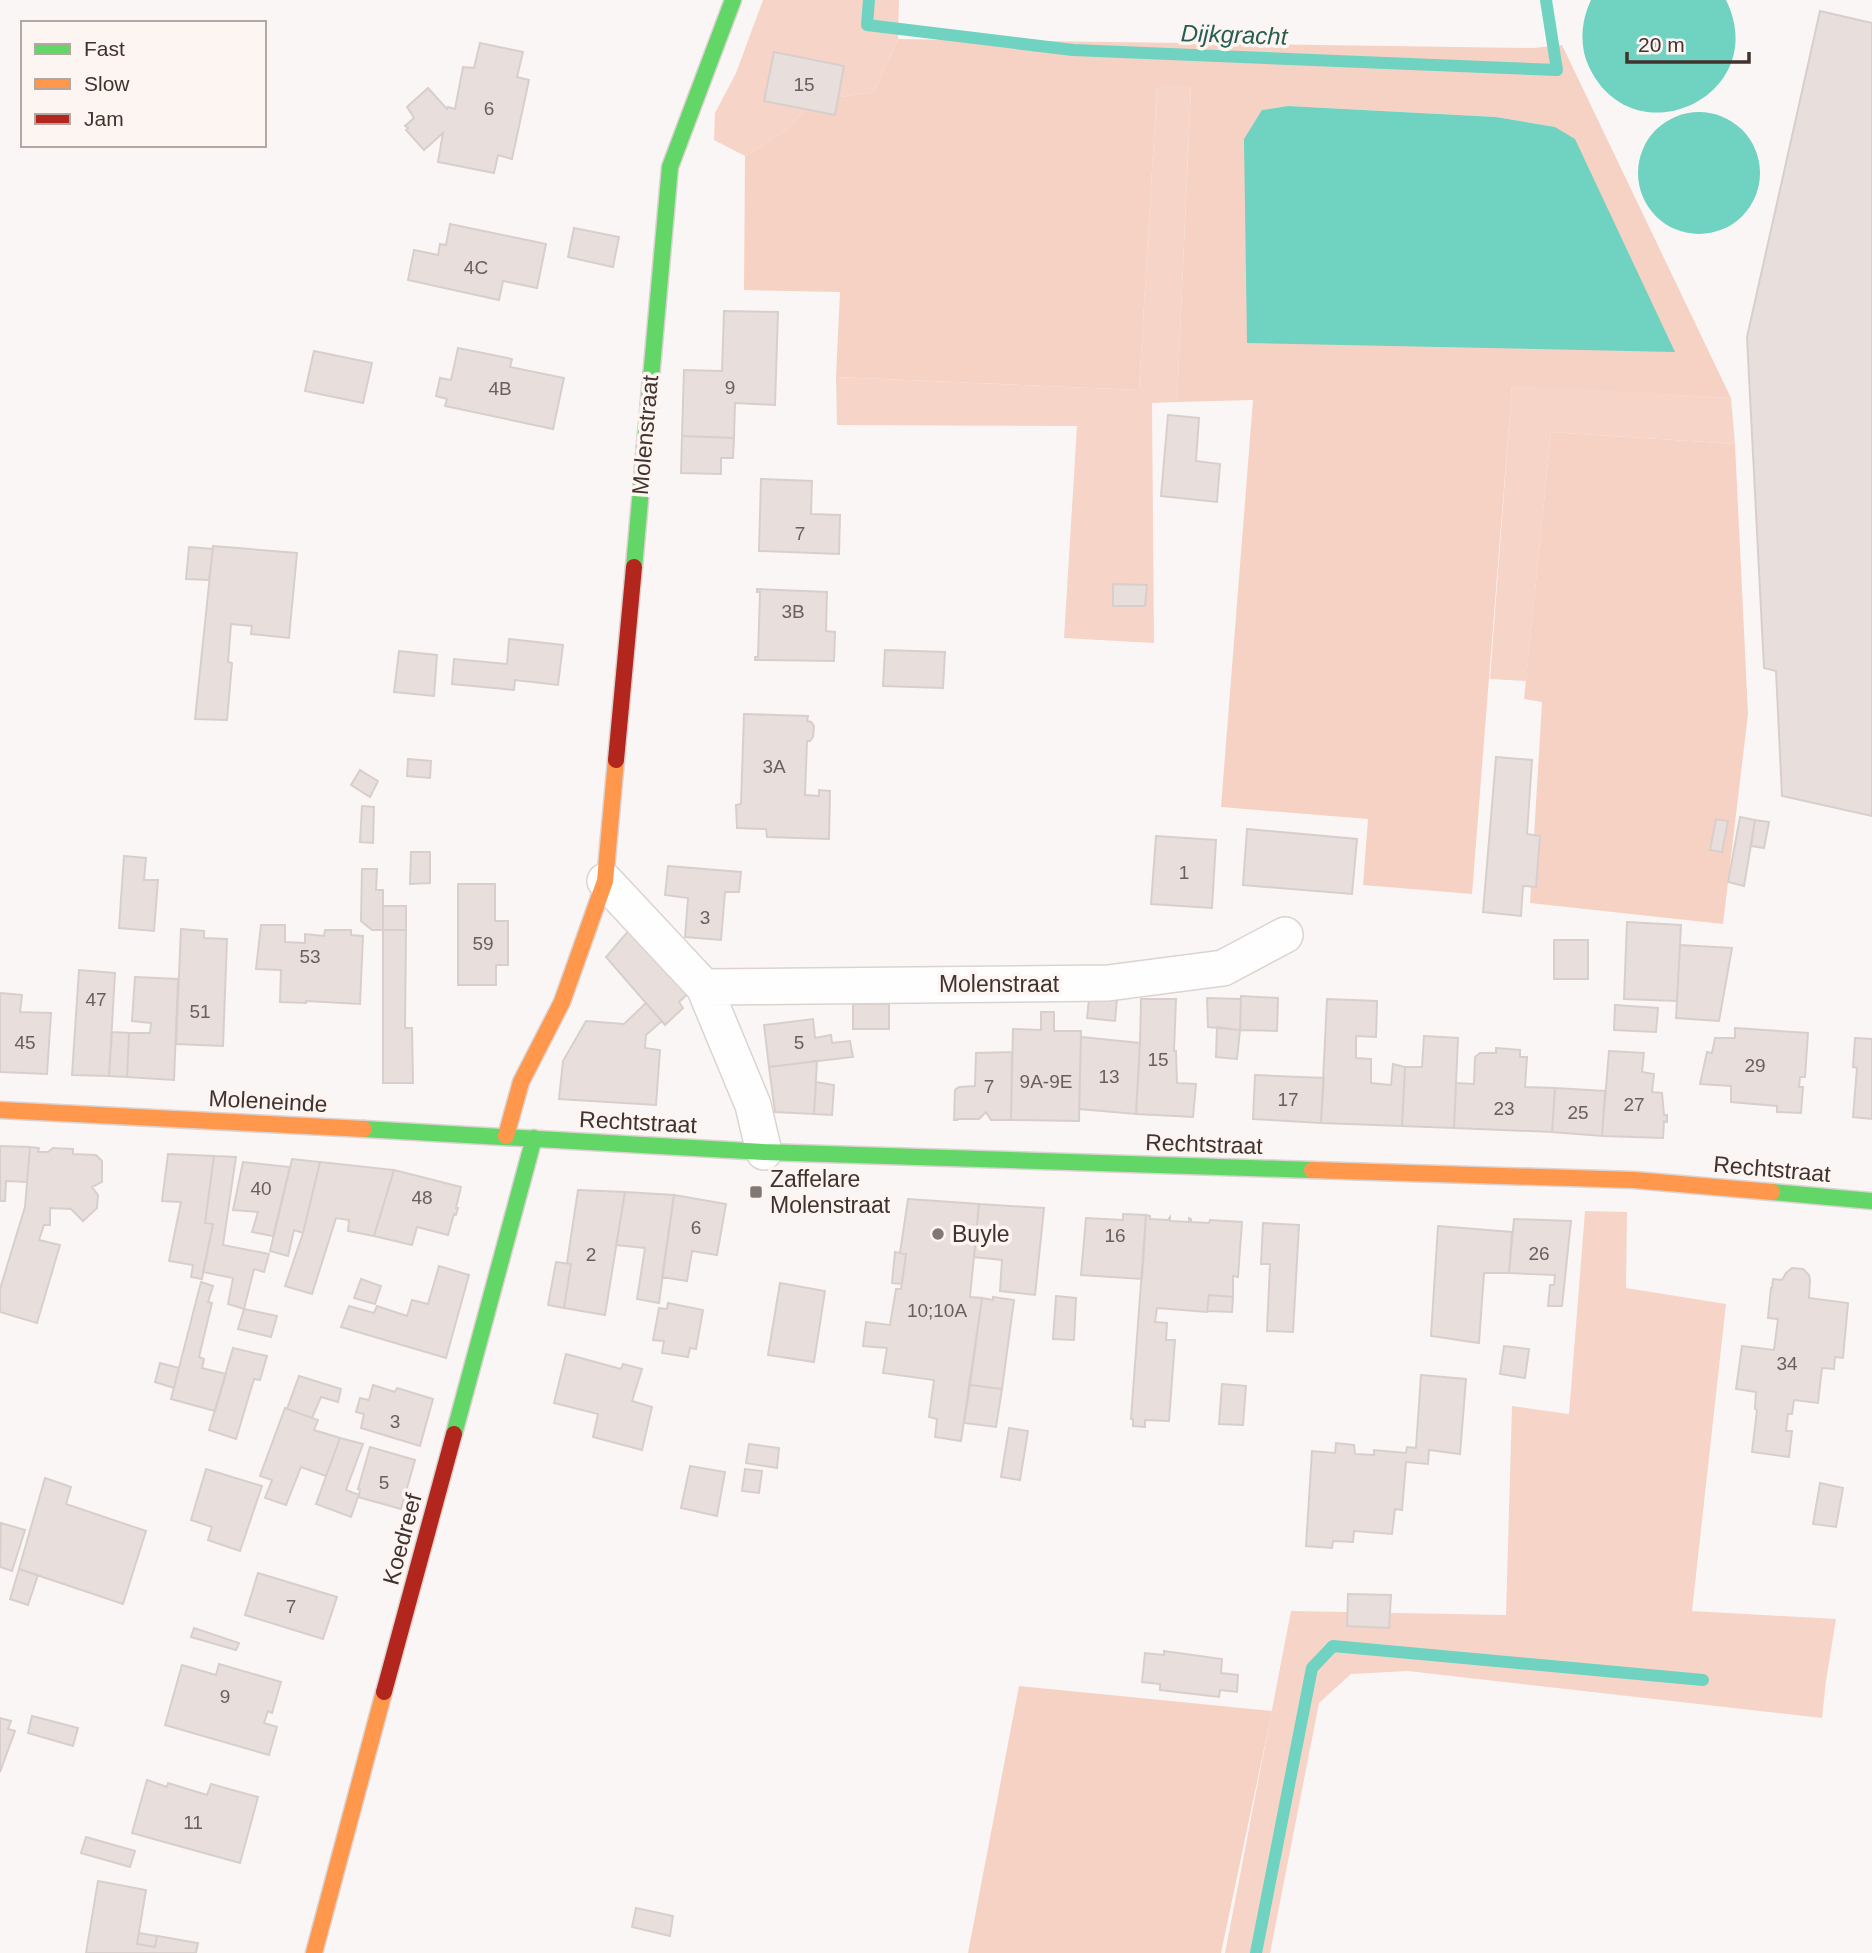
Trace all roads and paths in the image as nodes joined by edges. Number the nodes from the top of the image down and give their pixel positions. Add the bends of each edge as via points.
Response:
1 (733, 0) edge
2 (605, 881) junction
3 (1285, 935) dead end
4 (704, 987) junction
5 (0, 1110) edge
6 (506, 1136) junction
7 (534, 1138) junction
8 (764, 1152) junction
9 (1872, 1201) edge
10 (314, 1953) edge

1 - 2 street, Molenstraat via 670,167
2 - 4 street
2 - 6 street, Molenstraat via 562,1002 521,1082
3 - 4 street, Molenstraat via 1223,968 1108,983
4 - 8 street via 753,1105
5 - 6 street, Moleneinde
6 - 7 street, Moleneinde
7 - 8 street, Rechtstraat
7 - 10 street, Koedreef
8 - 9 street, Rechtstraat via 1634,1180

